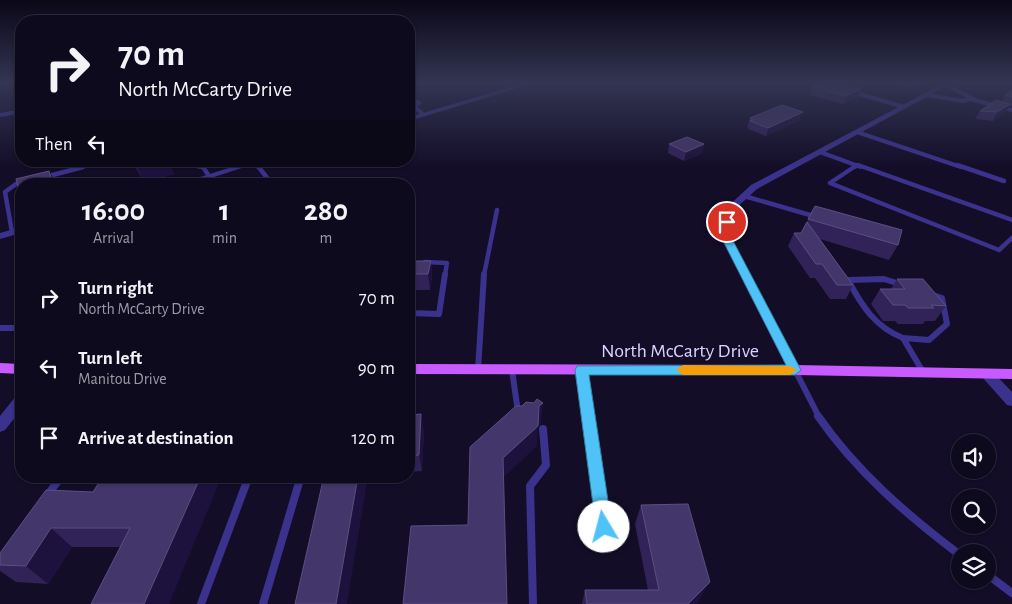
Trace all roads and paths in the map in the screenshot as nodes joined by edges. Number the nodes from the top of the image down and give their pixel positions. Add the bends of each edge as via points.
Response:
1 (15, 111) edge
2 (419, 111) edge
3 (433, 111) edge
4 (898, 111) edge
5 (423, 114) junction
6 (0, 115) edge
7 (415, 117) edge
8 (858, 132) junction
9 (820, 152) junction
10 (857, 165) junction
11 (83, 167) dead end
12 (203, 167) edge
13 (240, 167) edge
14 (260, 167) edge
15 (209, 176) junction
16 (40, 178) edge
17 (202, 178) edge
18 (268, 178) edge
19 (1004, 181) dead end
20 (15, 185) edge
21 (744, 196) junction
22 (497, 210) dead end
23 (826, 220) edge
24 (1012, 220) edge
25 (15, 224) edge
26 (15, 232) edge
27 (0, 236) edge
28 (1012, 238) edge
29 (418, 262) edge
30 (909, 287) edge
31 (926, 292) edge
32 (415, 313) edge
33 (0, 328) edge
34 (15, 328) edge
35 (903, 338) junction
36 (0, 368) edge
37 (15, 368) edge
38 (415, 370) edge
39 (478, 370) junction
40 (512, 370) junction
41 (582, 370) junction
42 (795, 370) junction
43 (923, 372) junction
44 (987, 374) junction
45 (1012, 374) edge
46 (1012, 401) edge
47 (15, 407) edge
48 (523, 415) edge
49 (0, 426) edge
50 (543, 429) dead end
51 (56, 483) edge
52 (246, 483) edge
53 (299, 483) edge
54 (42, 505) edge
55 (607, 546) dead end
56 (951, 548) edge
57 (996, 581) edge
58 (1012, 593) edge
59 (201, 604) edge
60 (263, 604) edge
61 (533, 604) edge

1 - 6 street
2 - 5 lane
3 - 5 street
4 - 8 street
5 - 7 street
8 - 9 street
8 - 19 lane
9 - 10 lane
9 - 21 street via 754,187
10 - 24 lane
10 - 28 lane via 830,183 999,250
11 - 16 lane
12 - 15 lane
13 - 15 street
14 - 18 lane
15 - 17 street
20 - 25 lane via 5,192
21 - 23 lane
21 - 42 street via 729,210 725,235
22 - 39 lane via 483,280
26 - 27 street
29 - 32 lane via 447,263 439,314
30 - 35 lane via 884,279 848,280 861,305 887,333
31 - 35 lane via 942,298 947,324 929,340
33 - 34 lane
35 - 43 lane
36 - 37 main road
38 - 39 main road, North McCarty Drive
39 - 40 main road, North McCarty Drive
40 - 41 main road, North McCarty Drive
40 - 48 lane via 517,411
41 - 42 main road, North McCarty Drive
41 - 55 lane
42 - 43 main road, North McCarty Drive
42 - 56 lane via 818,417 858,466
43 - 44 main road, North McCarty Drive
44 - 45 main road, North McCarty Drive
44 - 46 street
47 - 49 street
50 - 61 lane via 546,465 530,486
51 - 54 lane
52 - 59 lane
53 - 60 lane
57 - 58 lane

